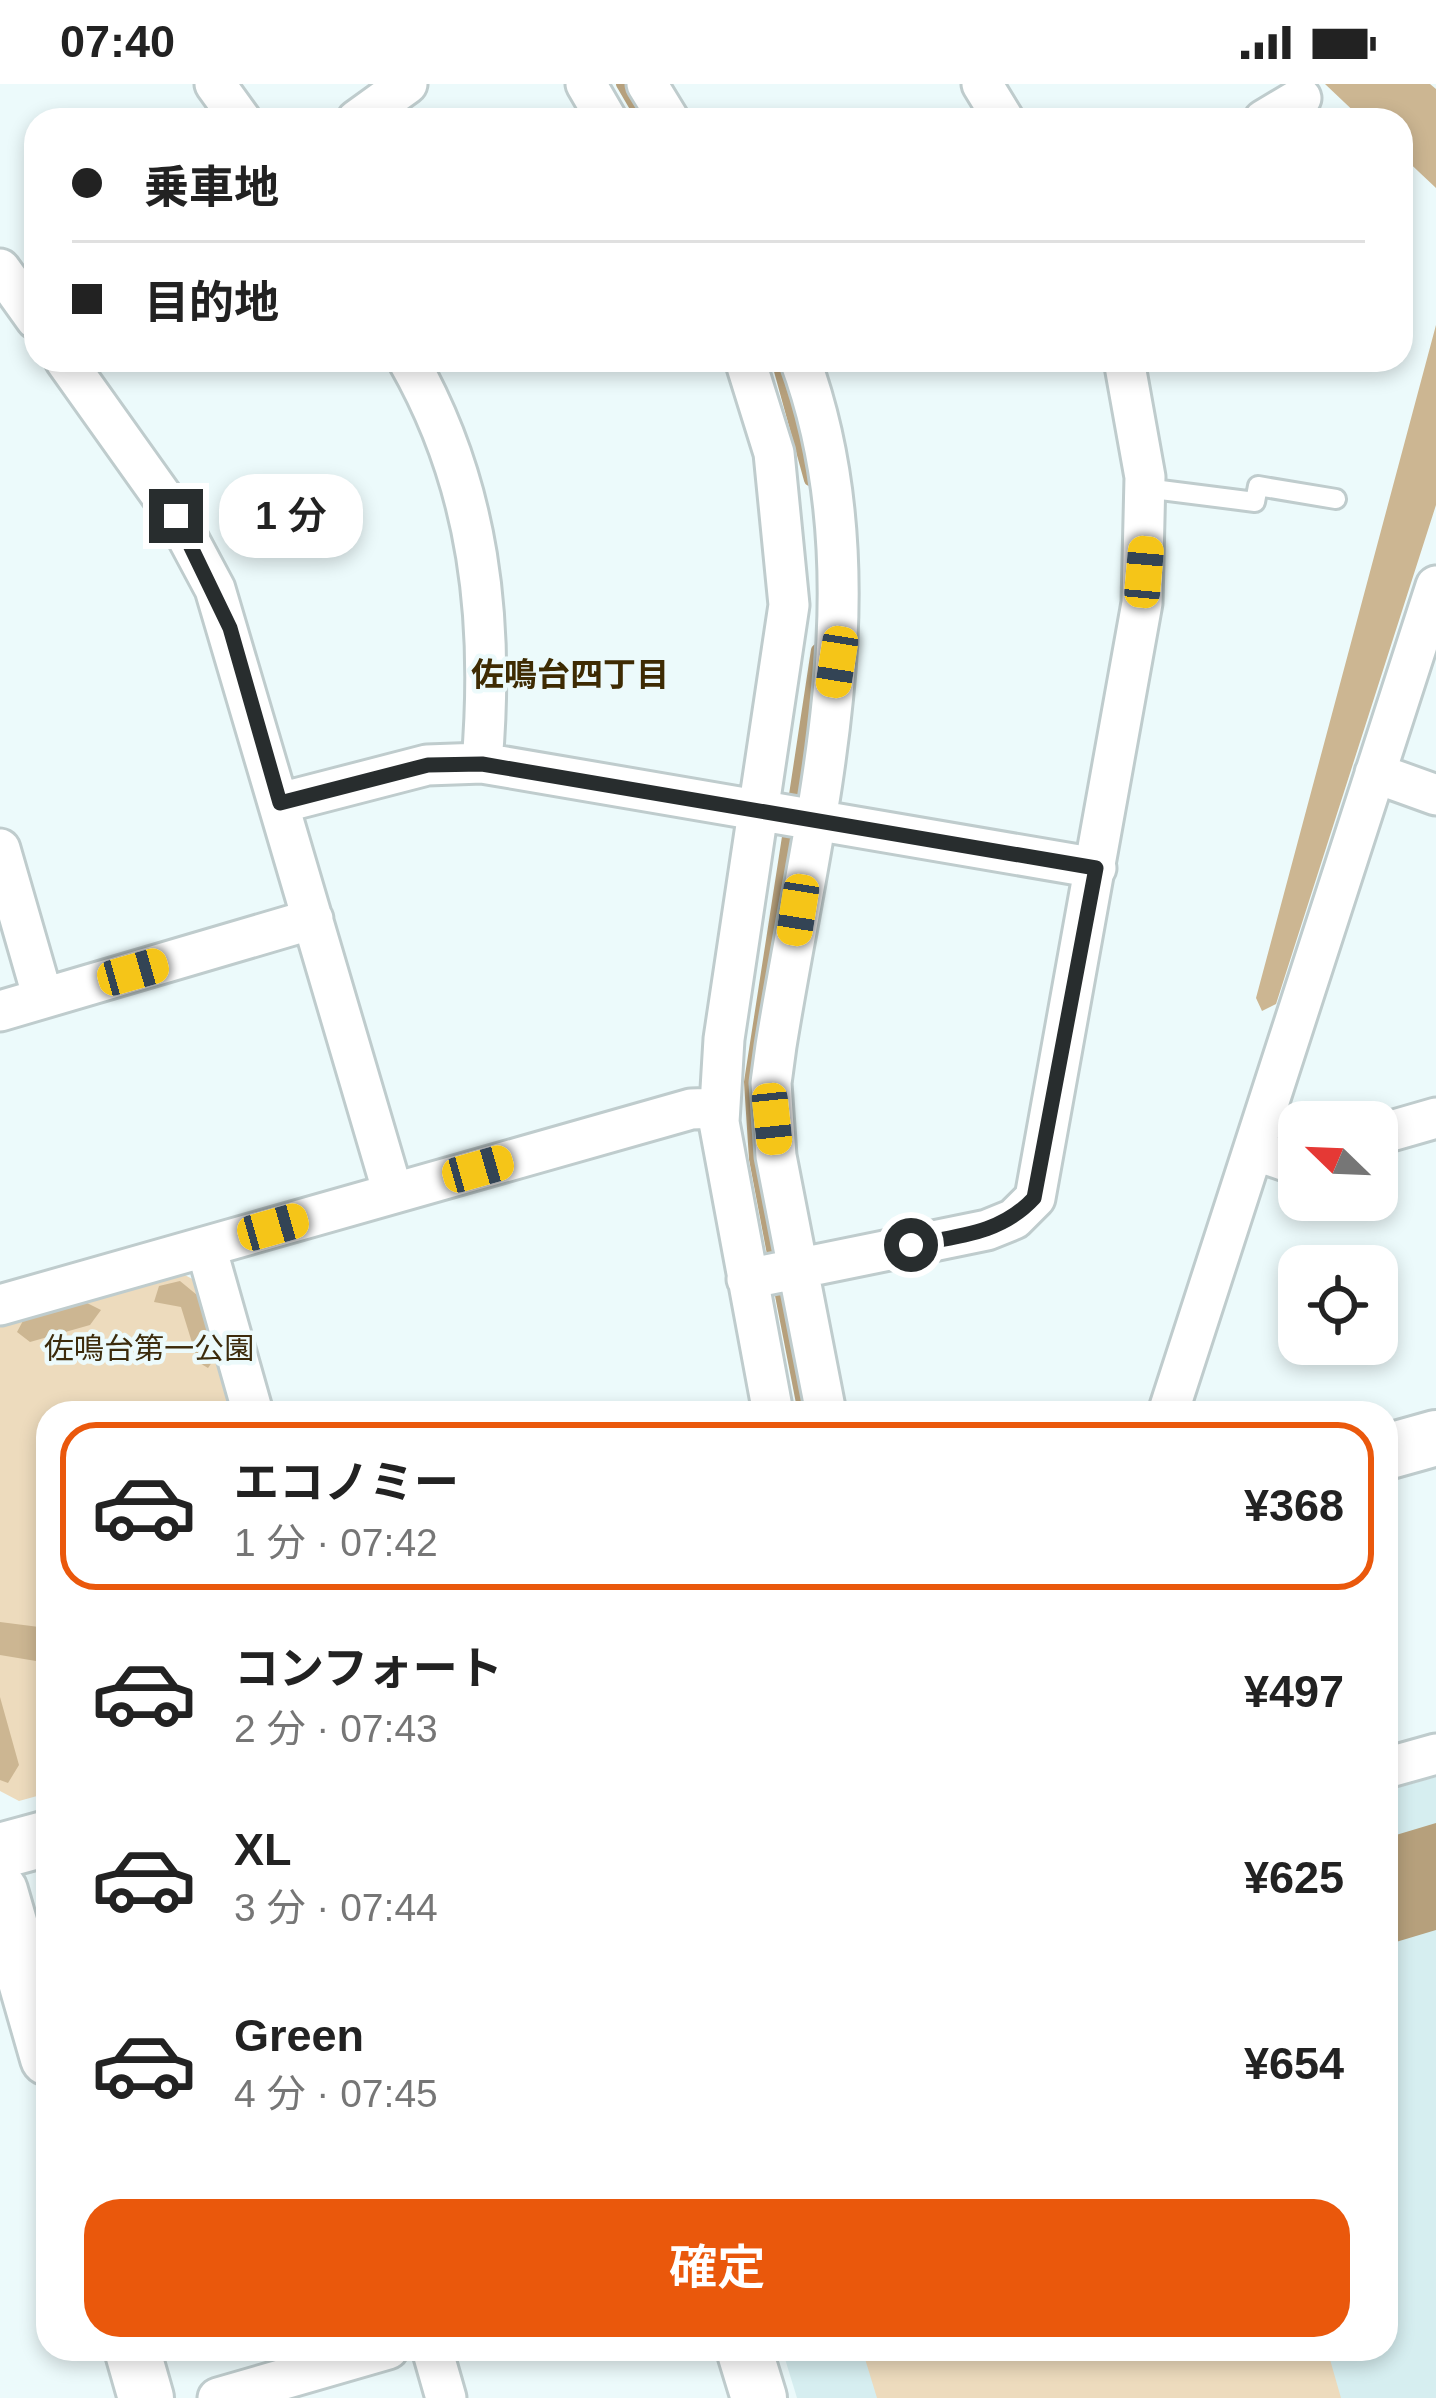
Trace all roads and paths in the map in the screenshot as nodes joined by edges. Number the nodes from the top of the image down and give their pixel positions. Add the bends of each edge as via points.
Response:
1 (407, 84) edge
2 (1300, 98) dead end
3 (374, 108) edge
4 (1284, 108) edge
5 (0, 269) edge
6 (24, 303) edge
7 (73, 372) edge
8 (414, 372) edge
9 (749, 372) edge
10 (804, 372) edge
11 (1126, 372) edge
12 (1145, 488) junction
13 (1336, 499) dead end
14 (1436, 586) edge
15 (482, 764) junction
16 (1376, 773) junction
17 (1436, 795) edge
18 (280, 803) junction
19 (761, 811) junction
20 (812, 819) junction
21 (0, 849) edge
22 (1096, 868) junction
23 (314, 919) junction
24 (43, 998) junction
25 (0, 1011) edge
26 (719, 1108) junction
27 (1436, 1118) edge
28 (1398, 1129) edge
29 (1254, 1150) junction
30 (1278, 1158) edge
31 (393, 1193) junction
32 (206, 1247) junction
33 (798, 1268) junction
34 (747, 1279) junction
35 (0, 1305) edge
36 (250, 1401) edge
37 (771, 1401) edge
38 (824, 1401) edge
39 (1172, 1401) edge
40 (1436, 1438) edge
41 (1398, 1449) edge
42 (1436, 1754) edge
43 (1398, 1765) edge
44 (36, 1841) edge
45 (0, 1851) edge
46 (0, 1891) edge
47 (36, 2016) edge
48 (135, 2361) edge
49 (346, 2361) edge
50 (435, 2361) edge
51 (747, 2361) edge
52 (146, 2398) edge
53 (218, 2398) edge
54 (446, 2398) edge
55 (758, 2398) edge

1 - 3 street
2 - 4 street
5 - 6 street
7 - 18 street via 197,551 230,628
8 - 15 street via 454,460 478,549 488,640
9 - 19 street via 774,453 788,554 786,656
10 - 20 street via 841,550 837,662
11 - 12 street
12 - 13 lane via 1255,502 1258,486
12 - 22 street via 1142,603
14 - 16 street
15 - 18 street via 428,765
15 - 19 street
16 - 17 street
16 - 29 street
18 - 23 street
19 - 20 street
19 - 26 street
20 - 22 street
20 - 33 street via 771,1083
21 - 24 street
22 - 33 street via 1034,1198 1014,1220 987,1230
23 - 24 street
23 - 31 street
24 - 25 street
26 - 31 street via 691,1108
26 - 34 street
27 - 28 street
29 - 30 street
29 - 39 street
31 - 32 street
32 - 35 street
32 - 36 street
33 - 34 street
33 - 38 street
34 - 37 street
40 - 41 street
42 - 43 street
44 - 45 street
46 - 47 street
48 - 52 street
49 - 53 street
50 - 54 street
51 - 55 street

